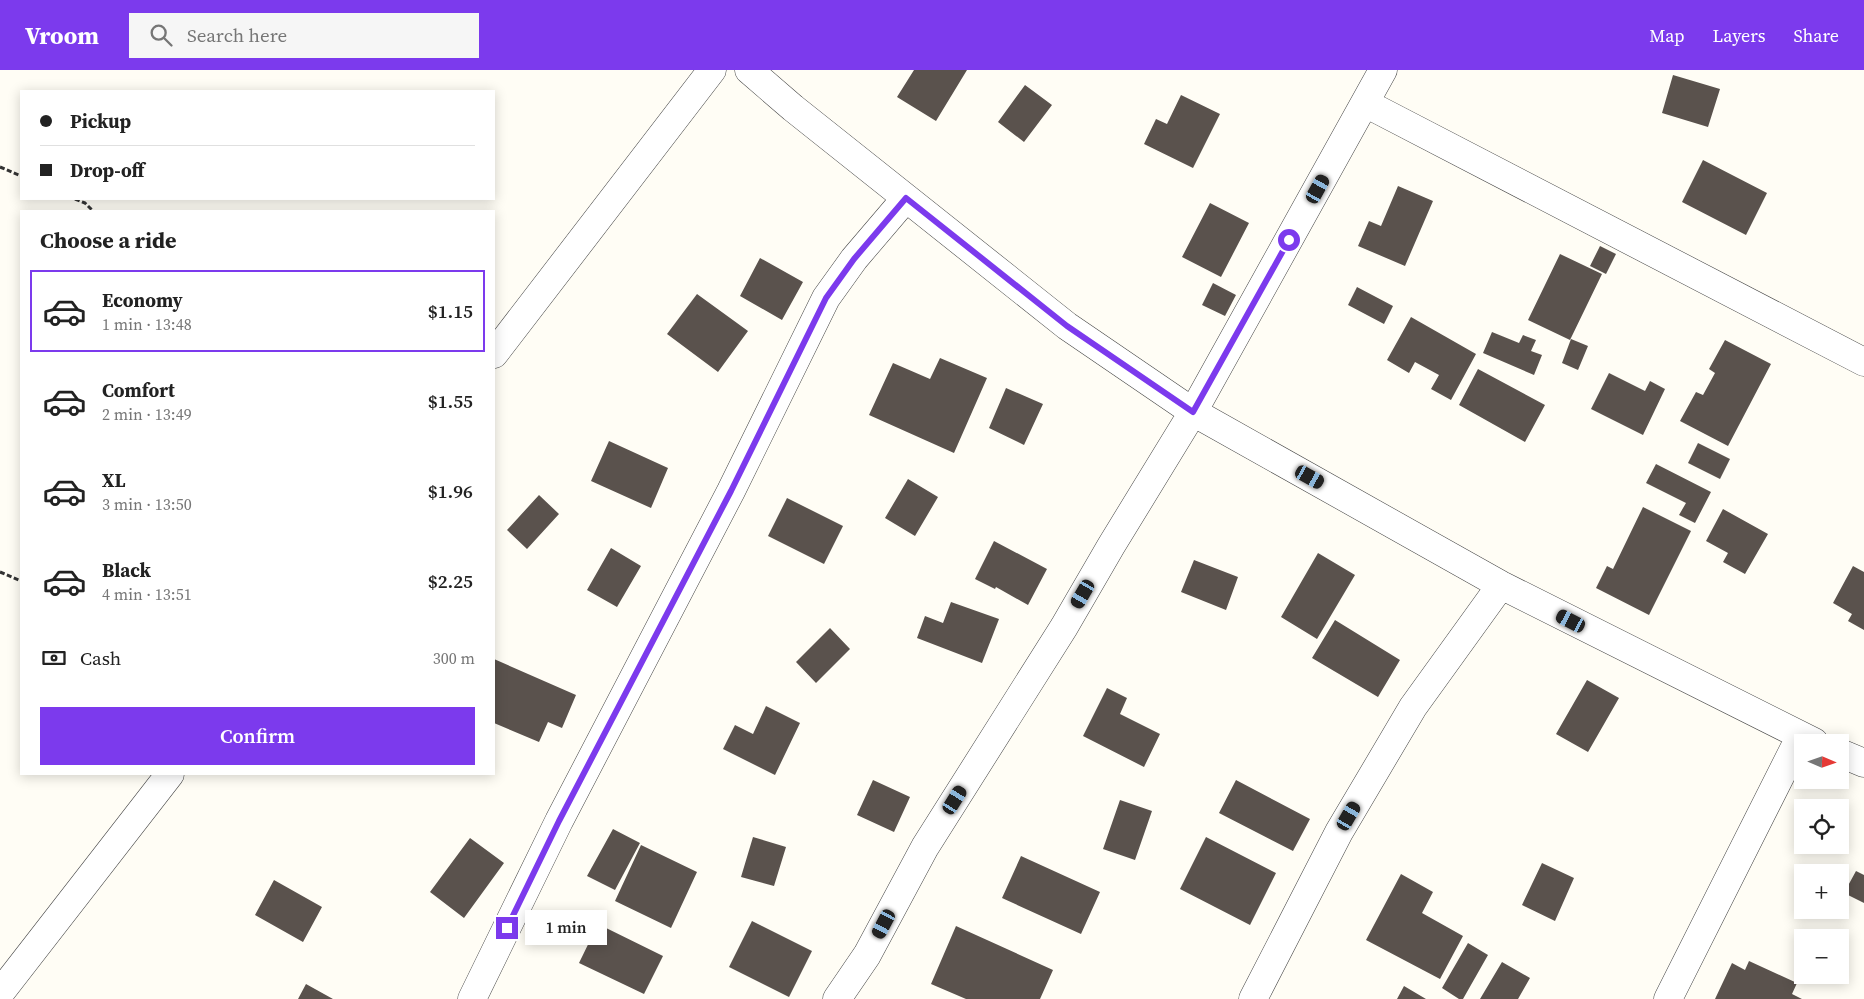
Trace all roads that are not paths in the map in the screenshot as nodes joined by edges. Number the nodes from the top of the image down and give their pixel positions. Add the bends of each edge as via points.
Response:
1 (712, 70) edge
2 (749, 70) edge
3 (1382, 70) edge
4 (1365, 103) junction
5 (906, 198) junction
6 (495, 353) edge
7 (1864, 362) edge
8 (1193, 412) junction
9 (1501, 585) junction
10 (1795, 734) edge
11 (1849, 757) edge
12 (1864, 763) edge
13 (1794, 764) edge
14 (169, 775) edge
15 (0, 993) edge
16 (472, 999) edge
17 (837, 999) edge
18 (1253, 999) edge
19 (1668, 999) edge

1 - 6 street
2 - 5 street
3 - 4 street
4 - 7 street
4 - 8 street
5 - 8 street via 1067,326
5 - 16 street via 826,298 731,491 559,821
8 - 9 street
8 - 17 street via 1064,627 925,847 868,955
9 - 10 street
9 - 18 street via 1413,707 1339,832
11 - 12 street
13 - 19 street
14 - 15 street

